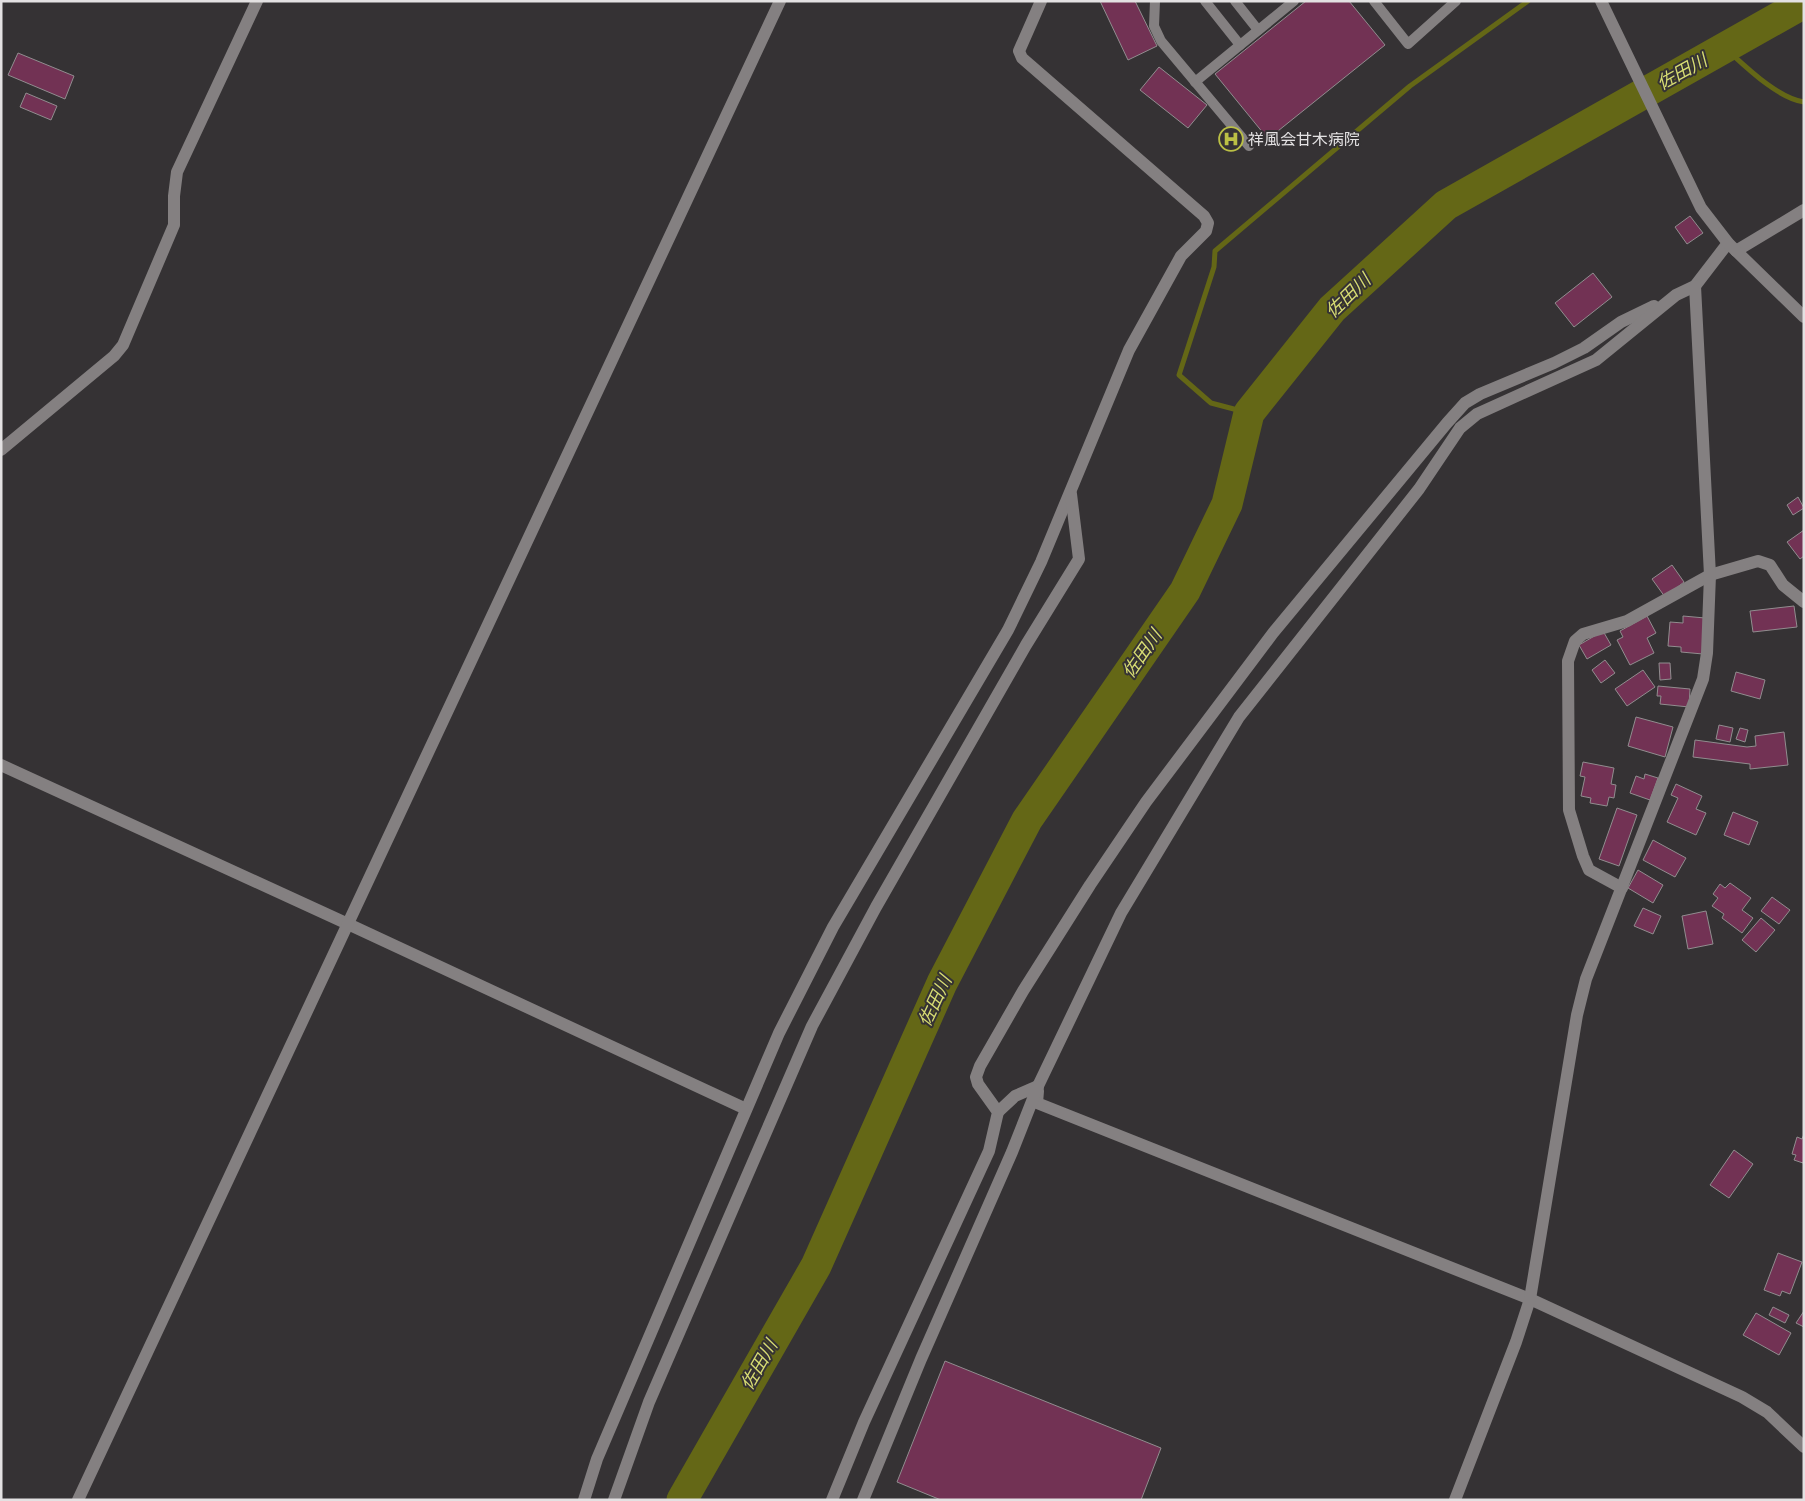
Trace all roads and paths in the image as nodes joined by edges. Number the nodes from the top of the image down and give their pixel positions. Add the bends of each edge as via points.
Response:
1 (257, 1) edge
2 (780, 1) edge
3 (1041, 1) edge
4 (1155, 1) edge
5 (1204, 1) edge
6 (1235, 1) edge
7 (1294, 1) edge
8 (1374, 1) edge
9 (1456, 1) edge
10 (1603, 6) edge
11 (1258, 30) junction
12 (1240, 45) junction
13 (1195, 82) junction
14 (1249, 146) dead end
15 (1804, 210) edge
16 (1732, 247) junction
17 (1695, 286) junction
18 (1676, 295) junction
19 (1804, 317) edge
20 (1, 450) edge
21 (1071, 492) junction
22 (1710, 575) junction
23 (1804, 602) edge
24 (1, 765) edge
25 (1622, 888) junction
26 (348, 924) junction
27 (1038, 1086) junction
28 (746, 1109) junction
29 (998, 1112) junction
30 (1530, 1299) junction
31 (1804, 1447) edge
32 (78, 1500) edge
33 (584, 1500) edge
34 (614, 1500) edge
35 (832, 1500) edge
36 (862, 1500) edge
37 (1455, 1500) edge

1 - 20 street via 177,172 174,225 123,345
2 - 26 street
3 - 21 street via 1019,51 1022,58 1204,216 1208,224 1206,231 1181,256 1129,350
4 - 13 lane via 1154,26 1161,41
5 - 12 lane
6 - 11 lane
7 - 11 lane
8 - 9 lane via 1408,44
10 - 16 street via 1701,208
11 - 12 lane
12 - 13 lane
13 - 14 lane
15 - 16 street
16 - 17 street
16 - 19 street
17 - 18 street
17 - 22 street
18 - 27 street via 1596,360 1477,414 1460,428 1420,489 1240,717 1121,913
18 - 29 street via 1621,322 1584,348 1480,394 1465,403 1447,423 1273,634 1152,794 1090,885 980,1066 976,1077 978,1084
21 - 28 street via 1008,630 833,927 779,1033
21 - 34 street via 1079,559 900,865 812,1026 649,1402
22 - 23 street via 1764,562 1770,565 1783,585
22 - 25 street via 1708,653 1703,679
22 - 25 street via 1627,621 1583,634 1571,650 1568,661 1569,810 1589,870
24 - 26 street
25 - 30 street via 1586,979 1577,1015
26 - 28 street
26 - 32 street
27 - 29 street via 1015,1096
27 - 30 street via 1037,1103
27 - 36 street
28 - 33 street via 596,1459
29 - 35 street via 989,1151 864,1422
30 - 31 street via 1742,1397 1767,1412
30 - 37 street

